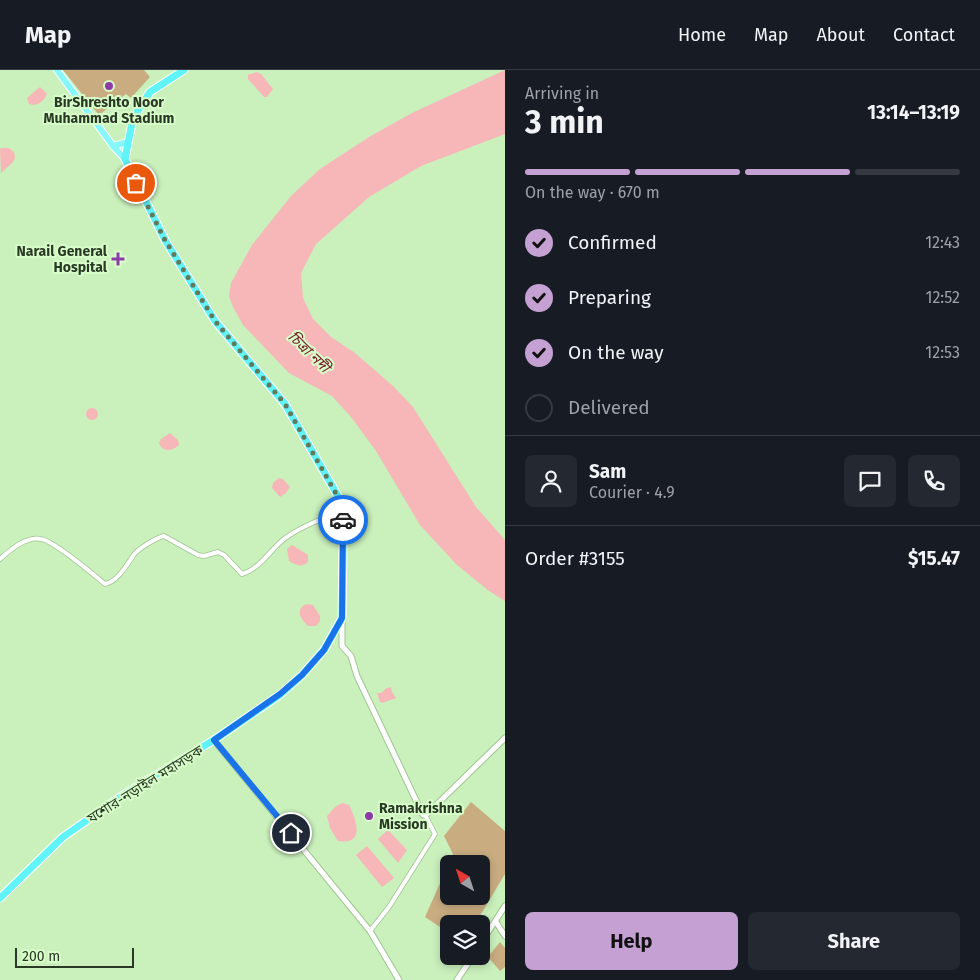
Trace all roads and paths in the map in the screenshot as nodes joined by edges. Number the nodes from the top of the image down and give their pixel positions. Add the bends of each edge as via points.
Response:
1 (57, 70) edge
2 (184, 70) edge
3 (128, 142) junction
4 (112, 146) junction
5 (125, 159) junction
6 (342, 513) junction
7 (0, 559) edge
8 (342, 618) junction
9 (505, 738) edge
10 (214, 740) junction
11 (424, 815) junction
12 (0, 898) edge
13 (505, 906) edge
14 (496, 922) junction
15 (490, 930) edge
16 (370, 931) junction
17 (505, 936) edge
18 (467, 965) edge
19 (399, 980) edge
20 (457, 980) edge

1 - 4 main road
2 - 3 highway via 150,92 134,118
3 - 4 main road
3 - 5 highway
4 - 5 main road
5 - 6 highway, যশোর-নড়াইল মহাসড়ক via 165,240 215,321 285,404 342,504
6 - 7 street via 298,530 244,574 240,574 218,552 198,555 164,536 135,554 126,567 105,584 60,548 41,539 11,549
6 - 8 highway, যশোর-নড়াইল মহাসড়ক
8 - 10 highway, যশোর-নড়াইল মহাসড়ক via 324,650 302,675
8 - 11 street via 342,646 351,656 357,676
9 - 11 street
10 - 12 highway, যশোর-নড়াইল মহাসড়ক via 126,793 63,837
10 - 16 street
11 - 16 street via 435,834
13 - 14 street
14 - 15 street
14 - 17 street
16 - 19 street
18 - 20 street

